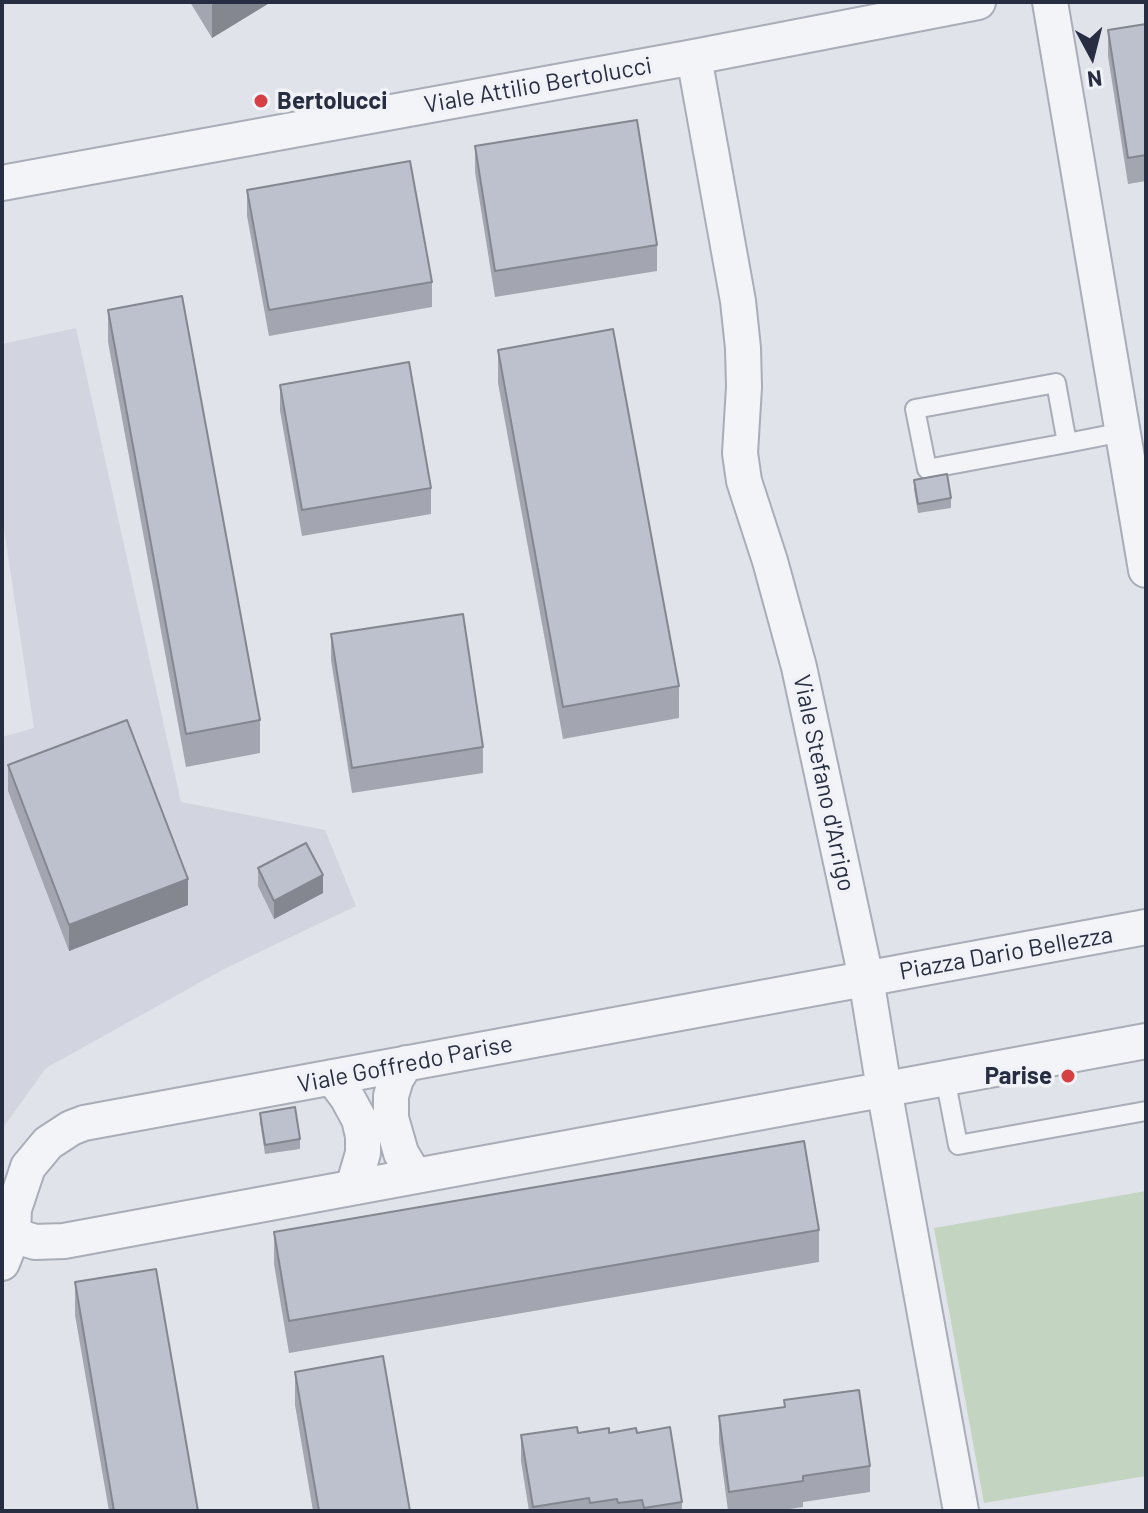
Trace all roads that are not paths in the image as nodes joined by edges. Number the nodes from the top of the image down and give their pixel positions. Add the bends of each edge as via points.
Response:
1 (978, 2) edge
2 (1050, 2) edge
3 (694, 57) junction
4 (2, 183) edge
5 (1123, 432) junction
6 (1067, 443) junction
7 (1146, 570) edge
8 (1146, 927) edge
9 (866, 978) junction
10 (1146, 1041) edge
11 (406, 1063) junction
12 (332, 1077) junction
13 (945, 1078) junction
14 (884, 1089) junction
15 (1146, 1111) edge
16 (414, 1175) junction
17 (353, 1187) junction
18 (7, 1249) edge
19 (961, 1511) edge

1 - 3 street, Viale Attilio Bertolucci
2 - 5 street
3 - 4 street, Viale Attilio Bertolucci
3 - 9 street, Viale Stefano d'Arrigo via 738,301 744,481 795,654
5 - 6 lane
5 - 7 street
6 - 6 lane via 927,469 915,409 1056,383
8 - 9 street, Piazza Dario Bellezza
9 - 11 street, Viale Goffredo Parise
9 - 14 street, Viale Stefano d'Arrigo
10 - 13 street
11 - 12 street, Viale Goffredo Parise
11 - 16 street via 391,1096 391,1118
12 - 17 street via 359,1119 363,1136
12 - 18 street, Viale Goffredo Parise via 71,1128 48,1143 28,1167
13 - 14 street
13 - 15 lane via 958,1145
14 - 16 street, Viale Goffredo Parise
14 - 19 street, Viale Stefano d'Arrigo
16 - 17 street, Viale Goffredo Parise
17 - 18 street, Viale Goffredo Parise

